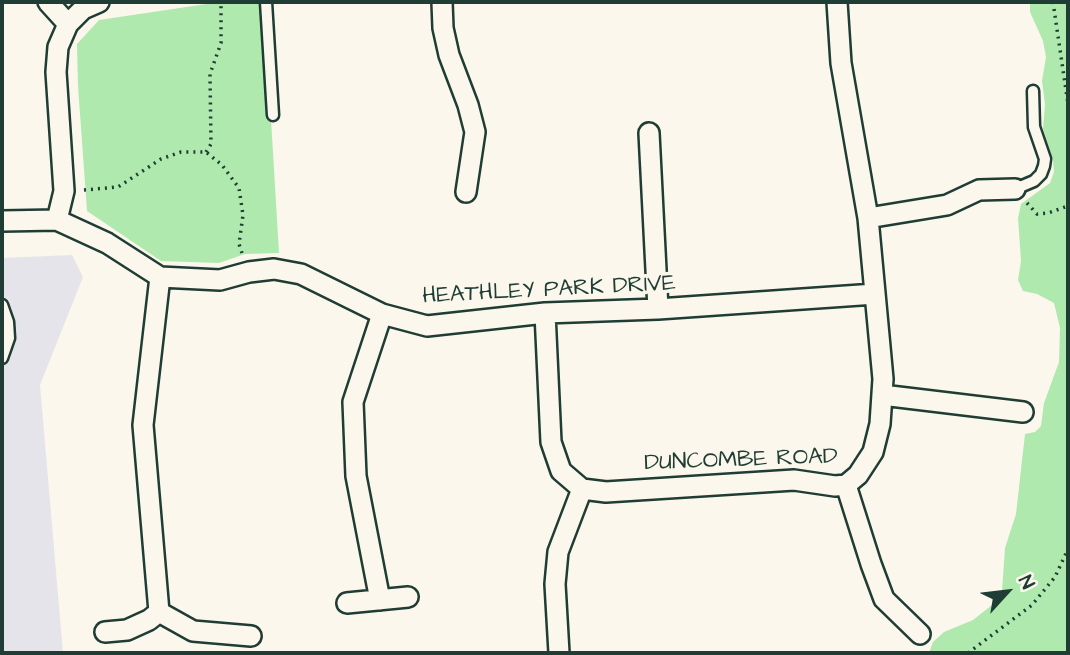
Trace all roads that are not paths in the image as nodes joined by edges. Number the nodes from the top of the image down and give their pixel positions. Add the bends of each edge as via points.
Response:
1 (48, 2) edge
2 (99, 2) edge
3 (266, 2) edge
4 (442, 2) edge
5 (836, 2) edge
6 (68, 24) junction
7 (1033, 91) dead end
8 (273, 115) dead end
9 (649, 133) dead end
10 (1015, 189) joint
11 (466, 192) dead end
12 (868, 218) junction
13 (57, 220) junction
14 (2, 221) edge
15 (160, 277) junction
16 (875, 295) junction
17 (2, 305) edge
18 (659, 310) junction
19 (545, 313) junction
20 (382, 314) junction
21 (2, 358) edge
22 (882, 395) junction
23 (1023, 412) dead end
24 (846, 485) junction
25 (582, 489) junction
26 (408, 597) dead end
27 (380, 600) junction
28 (348, 603) dead end
29 (159, 612) junction
30 (105, 632) dead end
31 (920, 634) dead end
32 (251, 636) dead end
33 (559, 653) edge

1 - 6 street
2 - 6 street via 83,9
3 - 8 lane
4 - 11 street via 449,55 475,132
5 - 12 street, DUNCOMBE ROAD via 841,63
6 - 13 street via 58,47 55,72 64,191
7 - 10 lane via 1034,127 1044,166 1034,181
9 - 18 street
10 - 12 street via 979,190 947,205
12 - 16 street, DUNCOMBE ROAD
13 - 14 street, HEATHLEY PARK DRIVE
13 - 15 street, HEATHLEY PARK DRIVE via 107,243
15 - 20 street, HEATHLEY PARK DRIVE via 220,280 274,269 301,274
15 - 29 street via 144,425
16 - 18 street, HEATHLEY PARK DRIVE
16 - 22 street, DUNCOMBE ROAD
17 - 21 lane via 9,338
18 - 19 street, HEATHLEY PARK DRIVE
19 - 20 street, HEATHLEY PARK DRIVE via 427,326
19 - 25 street via 551,442 561,471
20 - 27 street via 353,402 356,476
22 - 23 street
22 - 24 street, DUNCOMBE ROAD via 873,452
24 - 25 street, DUNCOMBE ROAD via 794,480 606,492
24 - 31 street via 884,599
25 - 33 street via 558,552
26 - 27 street
27 - 28 street
29 - 30 street via 127,629
29 - 32 street via 193,631

